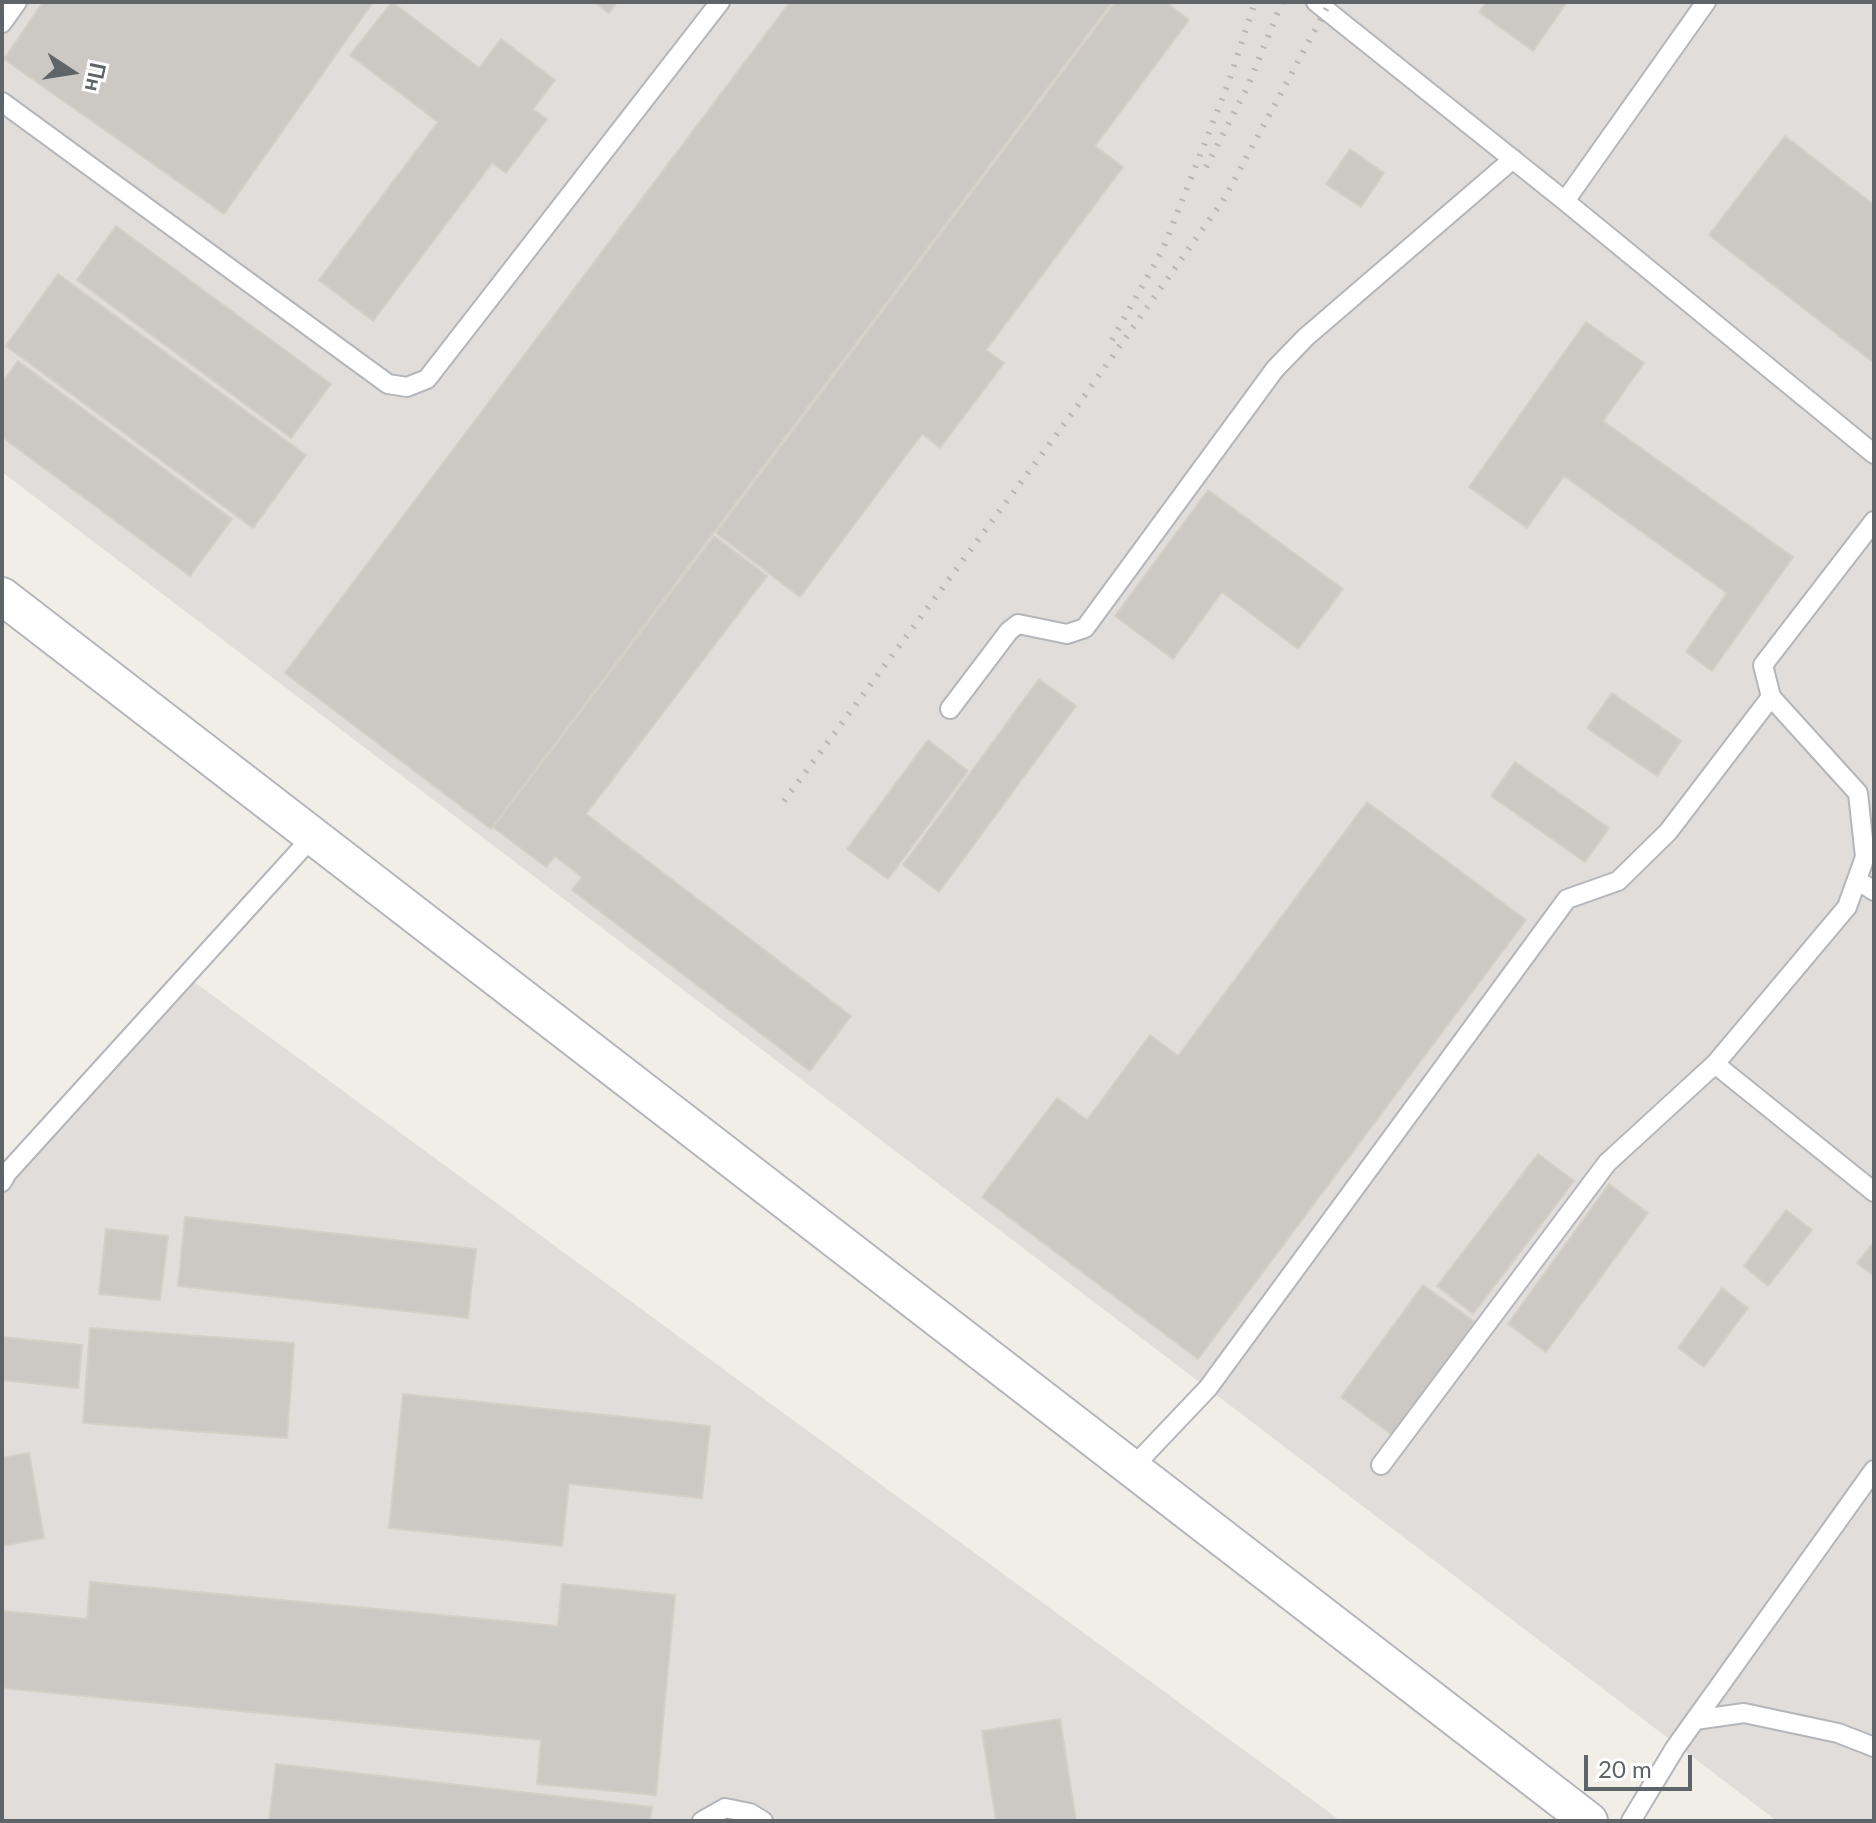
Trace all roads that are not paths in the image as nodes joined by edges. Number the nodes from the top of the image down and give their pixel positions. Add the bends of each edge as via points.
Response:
1 (17, 2) edge
2 (720, 2) edge
3 (1316, 2) edge
4 (1706, 2) edge
5 (2, 23) edge
6 (2, 102) edge
7 (1513, 159) junction
8 (1565, 201) junction
9 (1874, 454) edge
10 (1874, 521) edge
11 (2, 596) edge
12 (1771, 697) junction
13 (950, 709) dead end
14 (313, 836) junction
15 (1857, 880) junction
16 (1874, 891) edge
17 (1715, 1064) junction
18 (2, 1182) edge
19 (1874, 1192) edge
20 (1381, 1465) dead end
21 (1133, 1467) junction
22 (1874, 1470) edge
23 (1695, 1720) junction
24 (1874, 1747) edge
25 (702, 1821) edge
26 (763, 1821) edge
27 (1589, 1821) edge
28 (1631, 1821) edge

1 - 5 lane
2 - 6 lane via 427,379 407,387 388,384
3 - 7 lane
4 - 8 lane
7 - 8 lane
7 - 13 lane via 1275,369 1085,628 1067,634 1018,624
8 - 9 lane
10 - 12 lane via 1763,665
11 - 14 street
12 - 15 lane via 1858,793 1865,857
12 - 21 lane via 1668,832 1628,872 1618,881 1567,899 1208,1388
14 - 18 lane
14 - 21 street
15 - 16 lane
15 - 17 lane via 1847,907
17 - 19 lane
17 - 20 lane via 1607,1163
21 - 27 street
22 - 23 lane
23 - 24 lane via 1744,1713 1838,1733
23 - 28 lane
25 - 26 lane via 725,1808

